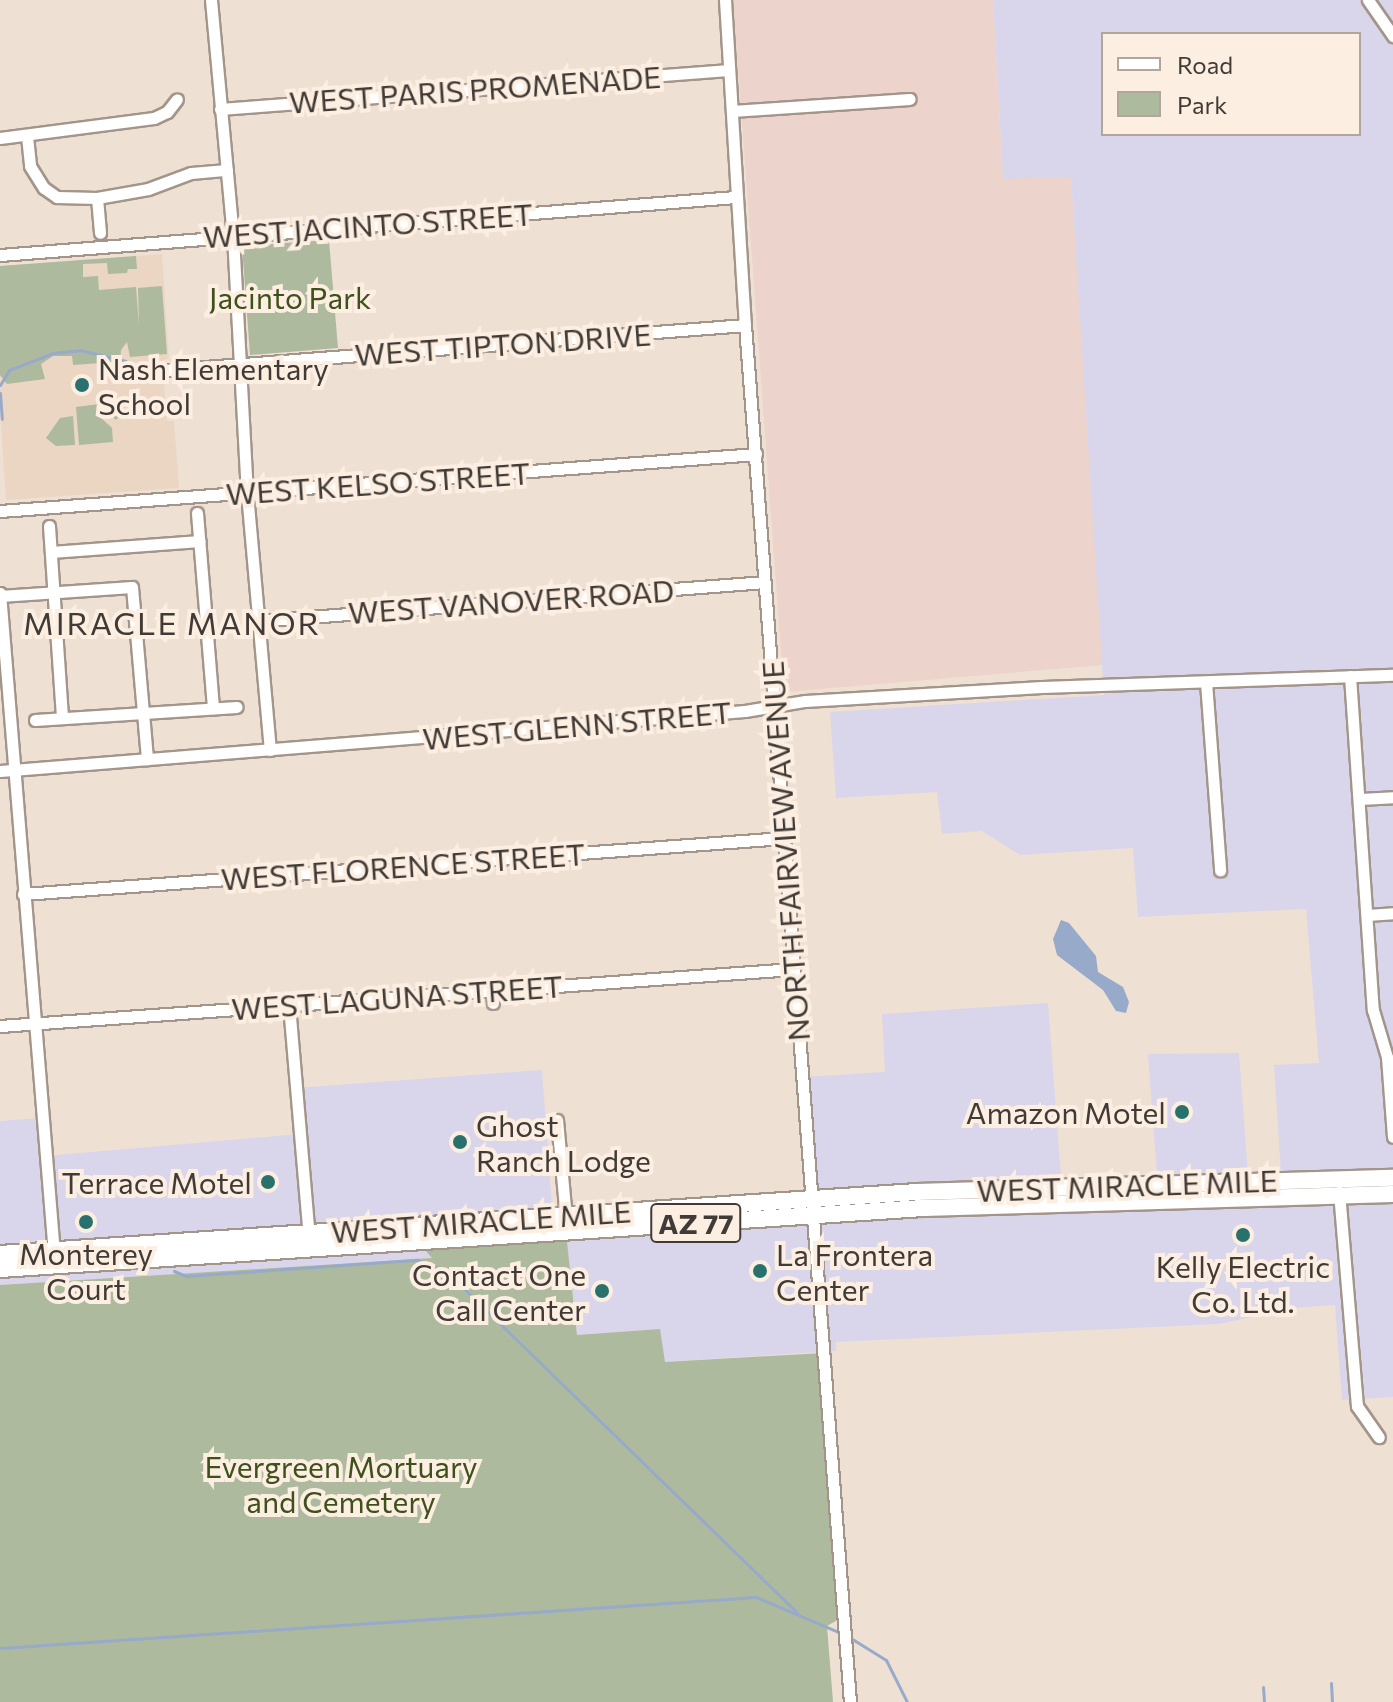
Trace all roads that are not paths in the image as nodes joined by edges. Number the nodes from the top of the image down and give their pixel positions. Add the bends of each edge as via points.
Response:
1 (211, 0) edge
2 (725, 0) edge
3 (1368, 0) edge
4 (1393, 36) edge
5 (729, 70) junction
6 (177, 99) dead end
7 (910, 99) dead end
8 (220, 109) junction
9 (732, 111) junction
10 (27, 136) junction
11 (0, 138) edge
12 (227, 170) junction
13 (736, 197) junction
14 (97, 198) junction
15 (100, 233) dead end
16 (233, 236) junction
17 (0, 255) edge
18 (745, 325) junction
19 (242, 364) junction
20 (166, 370) dead end
21 (756, 454) junction
22 (247, 493) junction
23 (0, 511) edge
24 (197, 513) dead end
25 (49, 526) dead end
26 (200, 541) junction
27 (51, 552) junction
28 (765, 582) junction
29 (54, 592) junction
30 (0, 594) edge
31 (257, 621) junction
32 (1393, 675) edge
33 (1350, 676) junction
34 (1206, 682) junction
35 (774, 706) junction
36 (237, 707) dead end
37 (213, 708) junction
38 (142, 713) junction
39 (62, 718) junction
40 (35, 720) dead end
41 (270, 750) junction
42 (147, 759) junction
43 (14, 770) junction
44 (0, 771) edge
45 (1393, 797) edge
46 (1360, 799) junction
47 (783, 838) junction
48 (1220, 870) dead end
49 (23, 894) junction
50 (1393, 913) edge
51 (1367, 915) junction
52 (794, 969) junction
53 (289, 1005) junction
54 (33, 1024) junction
55 (0, 1026) edge
56 (557, 1120) dead end
57 (1393, 1137) edge
58 (1393, 1178) edge
59 (1172, 1183) junction
60 (1339, 1188) junction
61 (1393, 1194) edge
62 (1070, 1203) junction
63 (813, 1207) junction
64 (566, 1224) junction
65 (309, 1241) junction
66 (2, 1257) edge
67 (54, 1258) junction
68 (1379, 1437) dead end
69 (850, 1702) edge

1 - 8 street
2 - 5 street, NORTH FAIRVIEW AVENUE
3 - 4 street
5 - 8 street, WEST PARIS PROMENADE
5 - 9 street, NORTH FAIRVIEW AVENUE
6 - 10 street via 154,118
7 - 9 street
8 - 12 street
9 - 13 street, NORTH FAIRVIEW AVENUE
10 - 11 street
10 - 14 street via 30,166 44,188 57,197
12 - 14 street via 191,173 148,189
12 - 16 street
13 - 16 street, WEST JACINTO STREET
13 - 18 street, NORTH FAIRVIEW AVENUE
14 - 15 street
16 - 17 street, WEST JACINTO STREET
16 - 19 street
18 - 19 street, WEST TIPTON DRIVE
18 - 21 street, NORTH FAIRVIEW AVENUE
19 - 20 street, WEST TIPTON DRIVE
19 - 22 street
21 - 22 street, WEST KELSO STREET
21 - 28 street, NORTH FAIRVIEW AVENUE
22 - 23 street, WEST KELSO STREET
22 - 31 street
24 - 26 street
25 - 27 street
26 - 27 street
26 - 37 street
27 - 29 street
28 - 31 street, WEST VANOVER ROAD
28 - 35 street, NORTH FAIRVIEW AVENUE
29 - 30 street
29 - 38 street via 132,587
29 - 39 street
30 - 43 street
31 - 41 street
32 - 33 street, WEST GLENN STREET
33 - 34 street, WEST GLENN STREET
33 - 46 street
34 - 35 street, WEST GLENN STREET via 1042,687
34 - 48 street
35 - 41 street, WEST GLENN STREET
35 - 47 street, NORTH FAIRVIEW AVENUE
36 - 37 street
37 - 38 street
38 - 39 street
38 - 42 street
39 - 40 street
41 - 42 street, WEST GLENN STREET
42 - 43 street, WEST GLENN STREET
43 - 44 street, WEST GLENN STREET
43 - 49 street
45 - 46 street
46 - 51 street
47 - 49 street, WEST FLORENCE STREET
47 - 52 street, NORTH FAIRVIEW AVENUE
49 - 54 street
50 - 51 street
51 - 57 street via 1373,1010 1387,1057
52 - 53 street, WEST LAGUNA STREET via 492,996
52 - 63 street, NORTH FAIRVIEW AVENUE
53 - 54 street, WEST LAGUNA STREET
53 - 65 street
54 - 55 street, WEST LAGUNA STREET
54 - 67 street
56 - 64 street
58 - 60 highway, WEST MIRACLE MILE / AZ 77
59 - 60 highway, WEST MIRACLE MILE / AZ 77
59 - 62 highway via 1164,1190 1083,1193
59 - 63 highway, WEST MIRACLE MILE / AZ 77
60 - 61 highway, WEST MIRACLE MILE / AZ 77
60 - 62 highway, WEST MIRACLE MILE / AZ 77
60 - 68 street via 1357,1406
62 - 63 highway, WEST MIRACLE MILE / AZ 77
63 - 64 highway, WEST MIRACLE MILE / AZ 77
63 - 69 street, NORTH FAIRVIEW AVENUE
64 - 65 highway, WEST MIRACLE MILE / AZ 77
65 - 67 highway, WEST MIRACLE MILE / AZ 77
66 - 67 highway, WEST MIRACLE MILE / AZ 77

